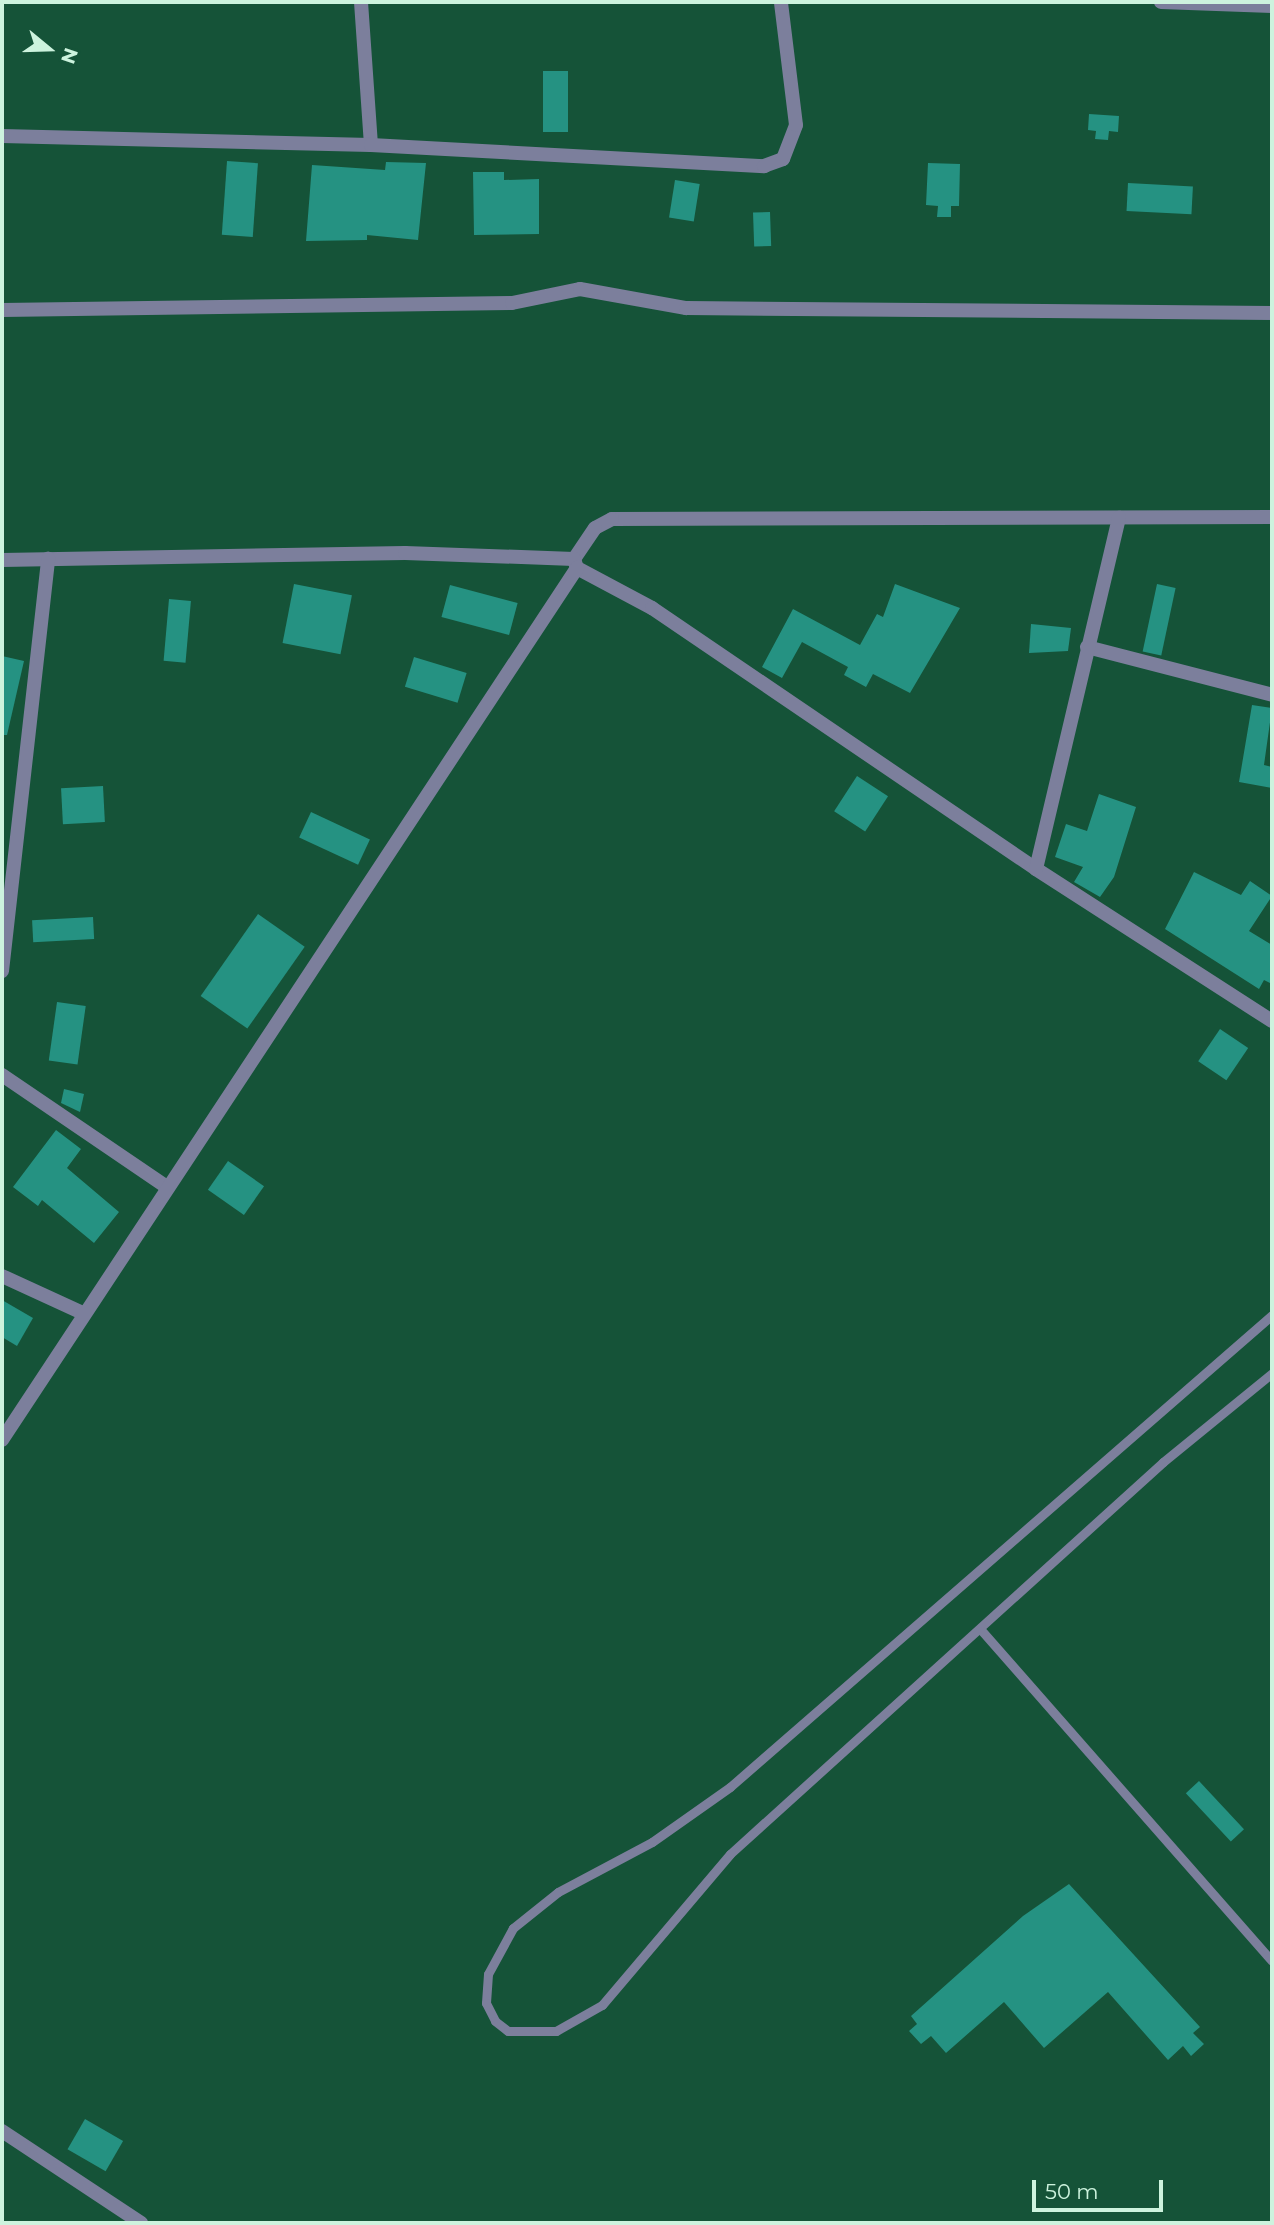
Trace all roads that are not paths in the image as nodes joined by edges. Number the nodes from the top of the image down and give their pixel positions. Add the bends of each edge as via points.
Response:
1 (361, 2) edge
2 (781, 2) edge
3 (1161, 2) edge
4 (1272, 6) edge
5 (2, 136) edge
6 (371, 145) junction
7 (2, 310) edge
8 (1272, 313) edge
9 (1272, 517) edge
10 (1119, 518) junction
11 (48, 559) junction
12 (2, 560) edge
13 (575, 563) junction
14 (1087, 647) junction
15 (1272, 695) edge
16 (1036, 869) junction
17 (2, 971) edge
18 (1272, 1021) edge
19 (2, 1075) edge
20 (167, 1187) junction
21 (2, 1276) edge
22 (83, 1313) junction
23 (1272, 1315) edge
24 (1272, 1373) edge
25 (2, 1440) edge
26 (982, 1631) junction
27 (1272, 1961) edge
28 (2, 2131) edge
29 (141, 2223) edge

1 - 6 street
2 - 6 street via 796,125 783,159 764,166
3 - 4 street
5 - 6 street
7 - 8 street via 512,303 580,289 686,308
9 - 10 street
10 - 13 street via 1006,514 612,519 582,541
10 - 14 street
11 - 12 street
11 - 13 street via 405,553
11 - 17 street
13 - 16 street via 838,730
13 - 20 street
14 - 15 street
14 - 16 street
16 - 18 street
19 - 20 street
20 - 22 street
21 - 22 street
22 - 25 street
23 - 26 lane via 730,1787 652,1842 558,1892 513,1928 488,1974 486,2003 495,2021 508,2031 556,2031 602,2005 730,1854
24 - 26 lane via 1163,1462
26 - 27 lane
28 - 29 street

